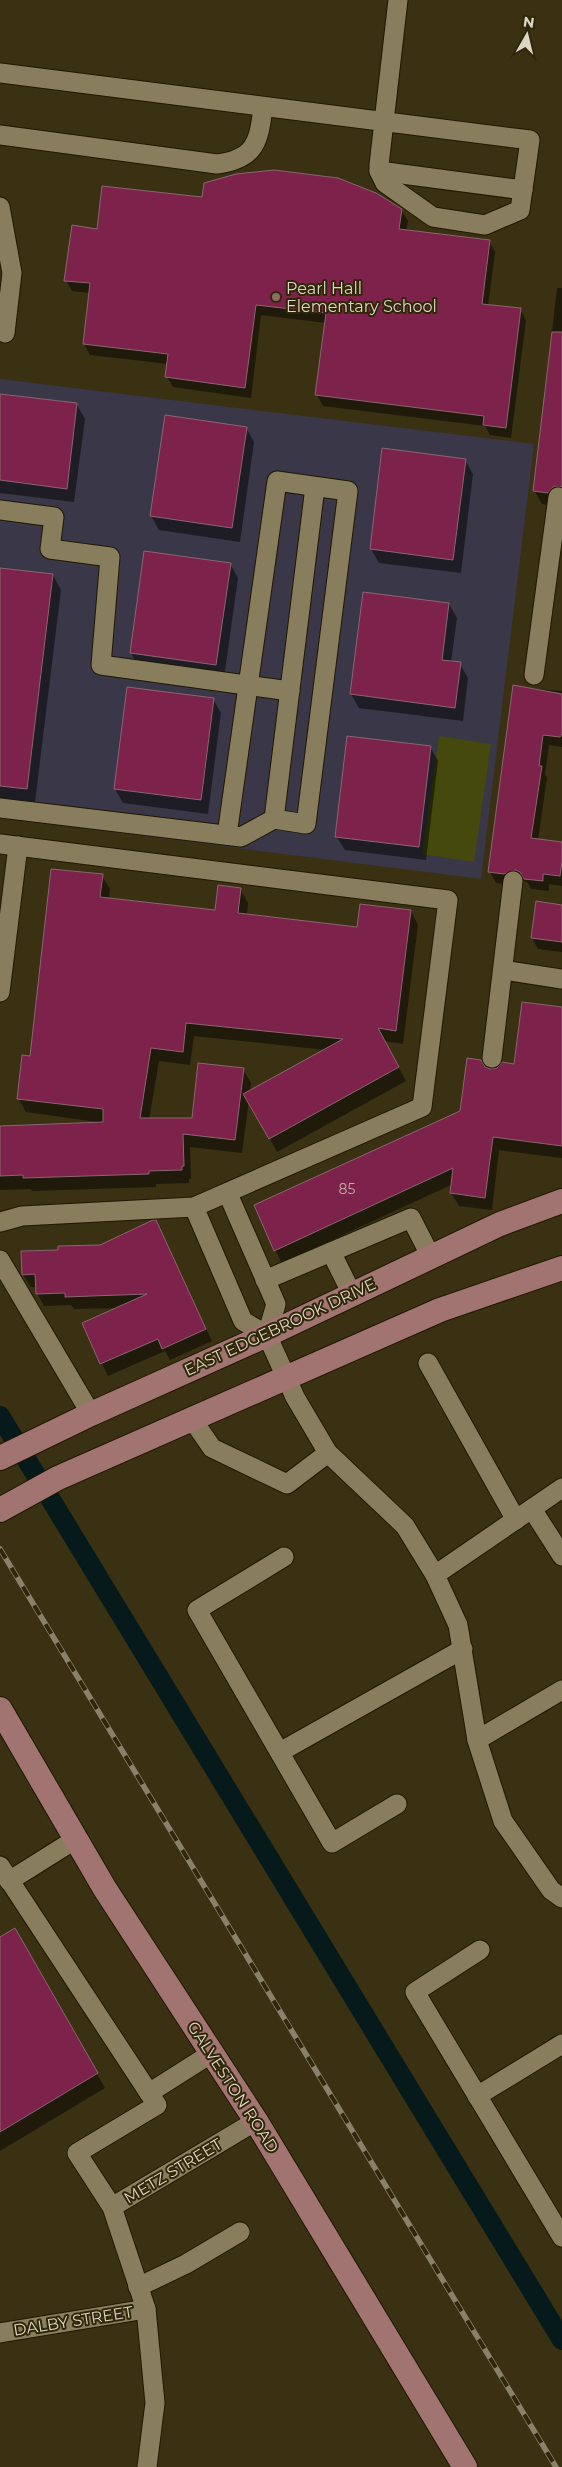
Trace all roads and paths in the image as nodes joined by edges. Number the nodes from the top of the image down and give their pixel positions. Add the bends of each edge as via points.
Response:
1 (398, 0) edge
2 (0, 73) edge
3 (263, 107) junction
4 (383, 122) junction
5 (0, 135) edge
6 (379, 171) junction
7 (523, 190) junction
8 (0, 207) edge
9 (6, 333) dead end
10 (315, 487) junction
11 (558, 497) dead end
12 (0, 510) edge
13 (554, 593) edge
14 (534, 675) dead end
15 (247, 685) junction
16 (290, 691) junction
17 (0, 808) edge
18 (274, 819) junction
19 (227, 835) junction
20 (9, 845) edge
21 (513, 881) dead end
22 (503, 970) junction
23 (562, 979) edge
24 (0, 992) edge
25 (492, 1058) dead end
26 (228, 1194) junction
27 (562, 1202) edge
28 (194, 1207) junction
29 (0, 1222) edge
30 (332, 1252) junction
31 (431, 1257) junction
32 (0, 1260) edge
33 (562, 1268) edge
34 (265, 1280) junction
35 (352, 1294) junction
36 (267, 1334) junction
37 (428, 1363) dead end
38 (286, 1377) junction
39 (91, 1414) junction
40 (192, 1419) junction
41 (328, 1453) junction
42 (1, 1458) edge
43 (562, 1488) edge
44 (532, 1509) junction
45 (0, 1510) edge
46 (516, 1520) junction
47 (562, 1556) edge
48 (284, 1557) dead end
49 (436, 1575) junction
50 (463, 1648) junction
51 (561, 1692) edge
52 (1, 1712) edge
53 (477, 1740) junction
54 (280, 1752) junction
55 (397, 1804) dead end
56 (76, 1839) junction
57 (6, 1882) edge
58 (562, 1898) edge
59 (480, 1950) dead end
60 (562, 2044) edge
61 (212, 2053) junction
62 (149, 2093) junction
63 (477, 2096) junction
64 (256, 2121) junction
65 (112, 2207) junction
66 (560, 2229) edge
67 (240, 2232) dead end
68 (138, 2287) junction
69 (146, 2309) junction
70 (0, 2333) edge
71 (147, 2467) edge
72 (464, 2467) edge

1 - 4 street
2 - 3 street
3 - 4 street
3 - 5 street via 259,136 252,150 233,162 217,164
4 - 6 street
4 - 7 street via 530,140
6 - 7 street
6 - 7 street via 385,183 442,220 485,225 520,210
8 - 9 street via 12,273
10 - 15 street via 277,482
10 - 16 street
10 - 18 street via 348,490 347,500 306,824
11 - 13 street
12 - 15 street via 54,517 50,549 110,557 101,665
13 - 14 street
15 - 16 street
15 - 19 street
16 - 18 street
17 - 19 street
18 - 19 street via 242,837
20 - 24 street
20 - 26 street via 448,900 422,1107
21 - 22 street
22 - 23 street
22 - 25 street
26 - 28 street
26 - 34 street
27 - 31 main road, EAST EDGEBROOK DRIVE via 500,1224
28 - 29 street via 22,1216
28 - 36 street via 244,1321
30 - 31 street via 411,1218
30 - 34 street
30 - 35 street
31 - 35 main road, EAST EDGEBROOK DRIVE
32 - 39 street
33 - 38 main road via 440,1310
34 - 36 street via 276,1304
35 - 36 main road, EAST EDGEBROOK DRIVE
36 - 38 street
36 - 39 main road, EAST EDGEBROOK DRIVE
37 - 46 street
38 - 40 main road
38 - 41 street
39 - 42 main road, EAST EDGEBROOK DRIVE
40 - 41 street via 212,1448 287,1484
40 - 45 main road via 58,1478
41 - 49 street via 405,1526
43 - 44 street
44 - 46 street
44 - 47 street
46 - 49 street
48 - 54 street via 197,1610
49 - 50 street via 458,1625
50 - 53 street
50 - 54 street
51 - 53 street
52 - 56 main road, GALVESTON ROAD
53 - 58 street via 503,1821 550,1890
54 - 55 street via 332,1843
56 - 57 street
56 - 61 main road, GALVESTON ROAD
57 - 62 street
59 - 63 street via 415,1992
60 - 63 street
61 - 62 street
61 - 64 main road, GALVESTON ROAD
62 - 65 street via 156,2106 77,2153
63 - 66 street
64 - 65 street, METZ STREET
64 - 72 main road, GALVESTON ROAD
65 - 68 street, METZ STREET
67 - 68 street via 186,2264
68 - 69 street, METZ STREET
69 - 70 street, DALBY STREET
69 - 71 street, METZ STREET via 155,2403

